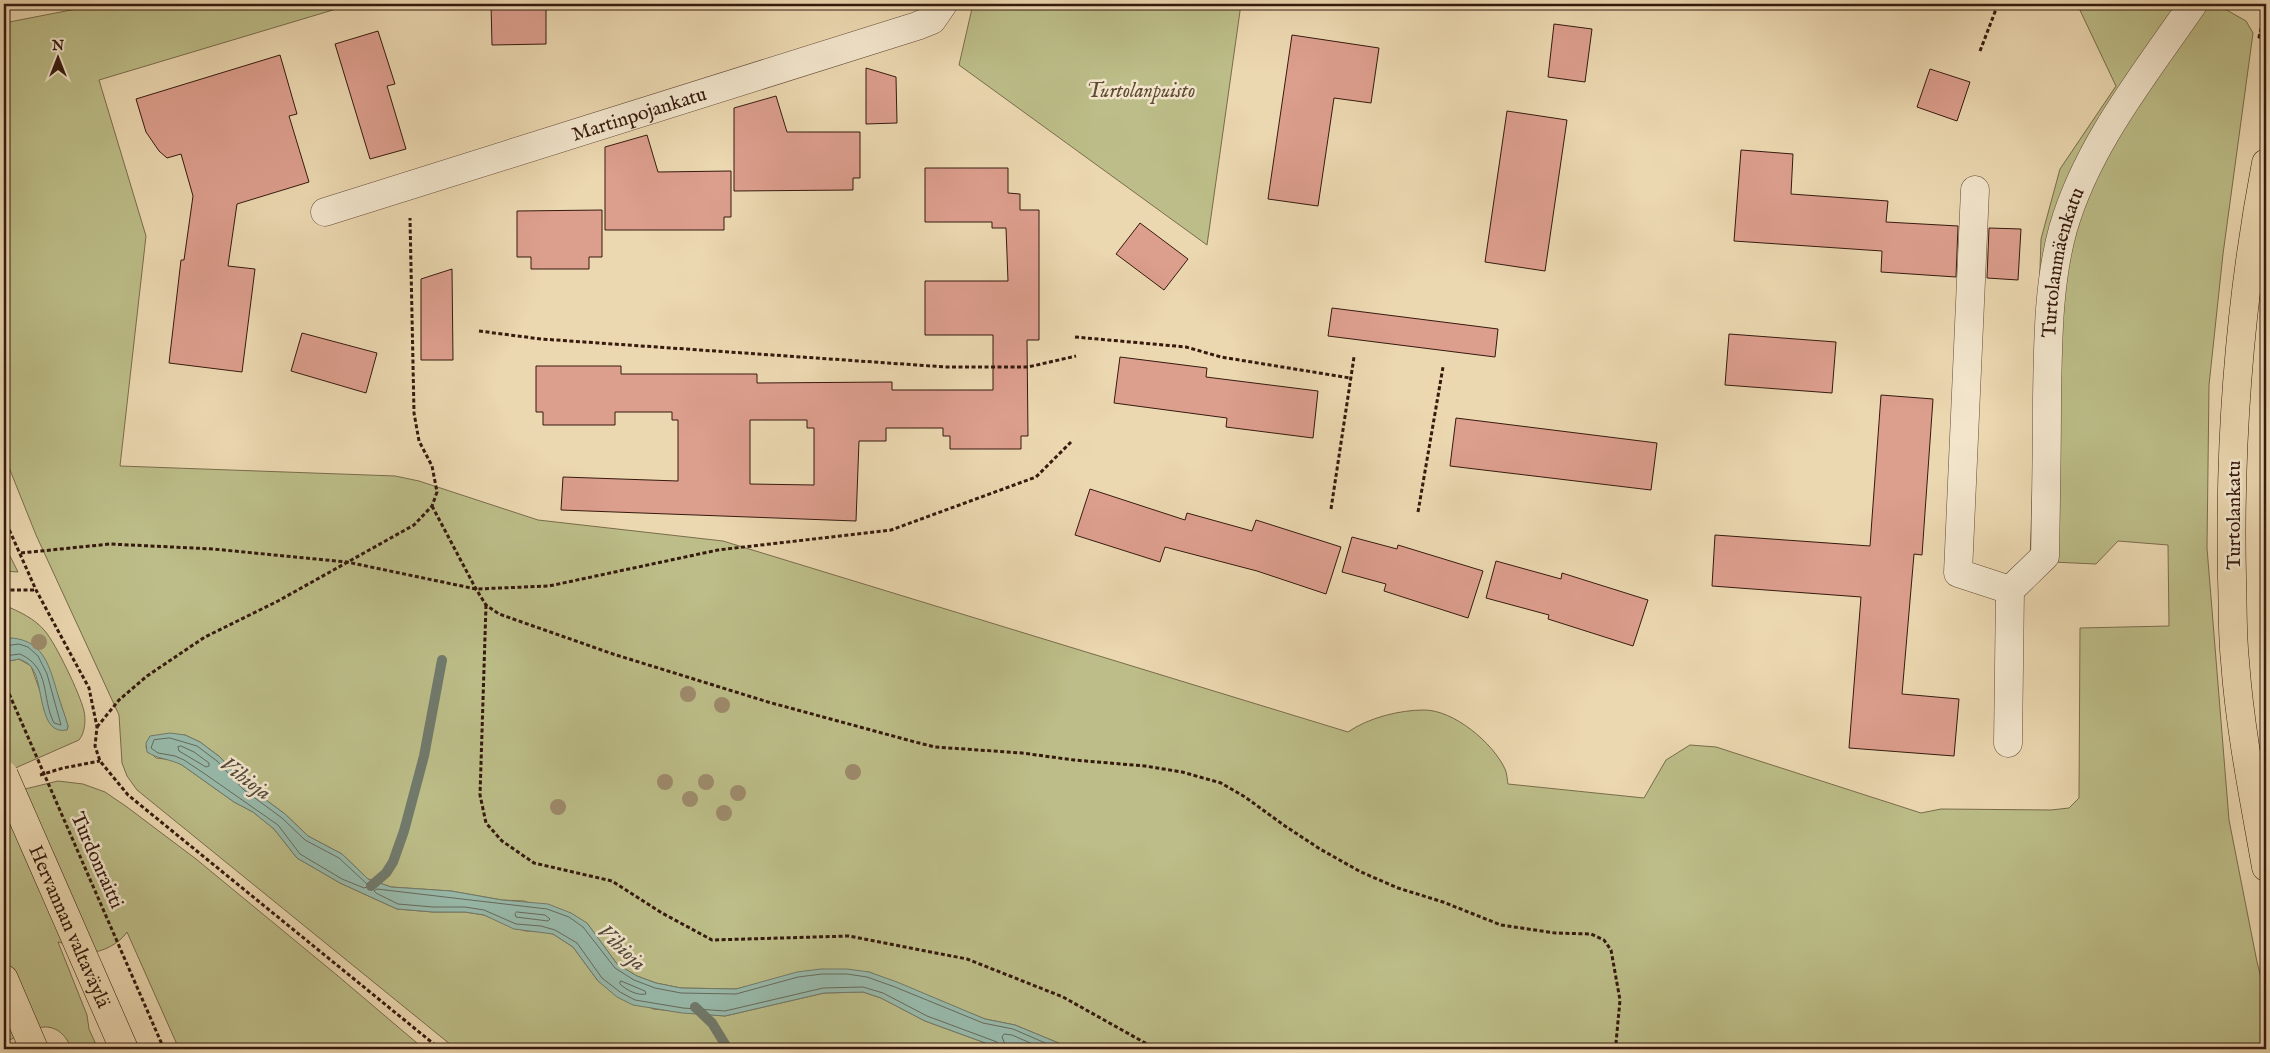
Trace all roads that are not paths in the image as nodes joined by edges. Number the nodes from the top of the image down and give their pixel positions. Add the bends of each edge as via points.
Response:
1 (943, 4) edge
2 (2193, 4) edge
3 (2266, 163) edge
4 (1975, 190) dead end
5 (325, 212) dead end
6 (2010, 590) junction
7 (2008, 743) dead end
8 (4, 775) edge
9 (2266, 867) edge
10 (4, 979) edge
11 (34, 1049) edge
12 (124, 1049) edge

1 - 5 street, Martinpojankatu via 932,20 917,26
2 - 6 street, Turtolanmäenkatu via 2089,162 2063,228 2048,337 2045,556
3 - 9 main road, Turtolankatu via 2254,228 2235,396 2231,520 2235,660
4 - 6 street via 1958,573
6 - 7 street
8 - 12 main road, Hervannan valtaväylä, bridge
10 - 11 main road

